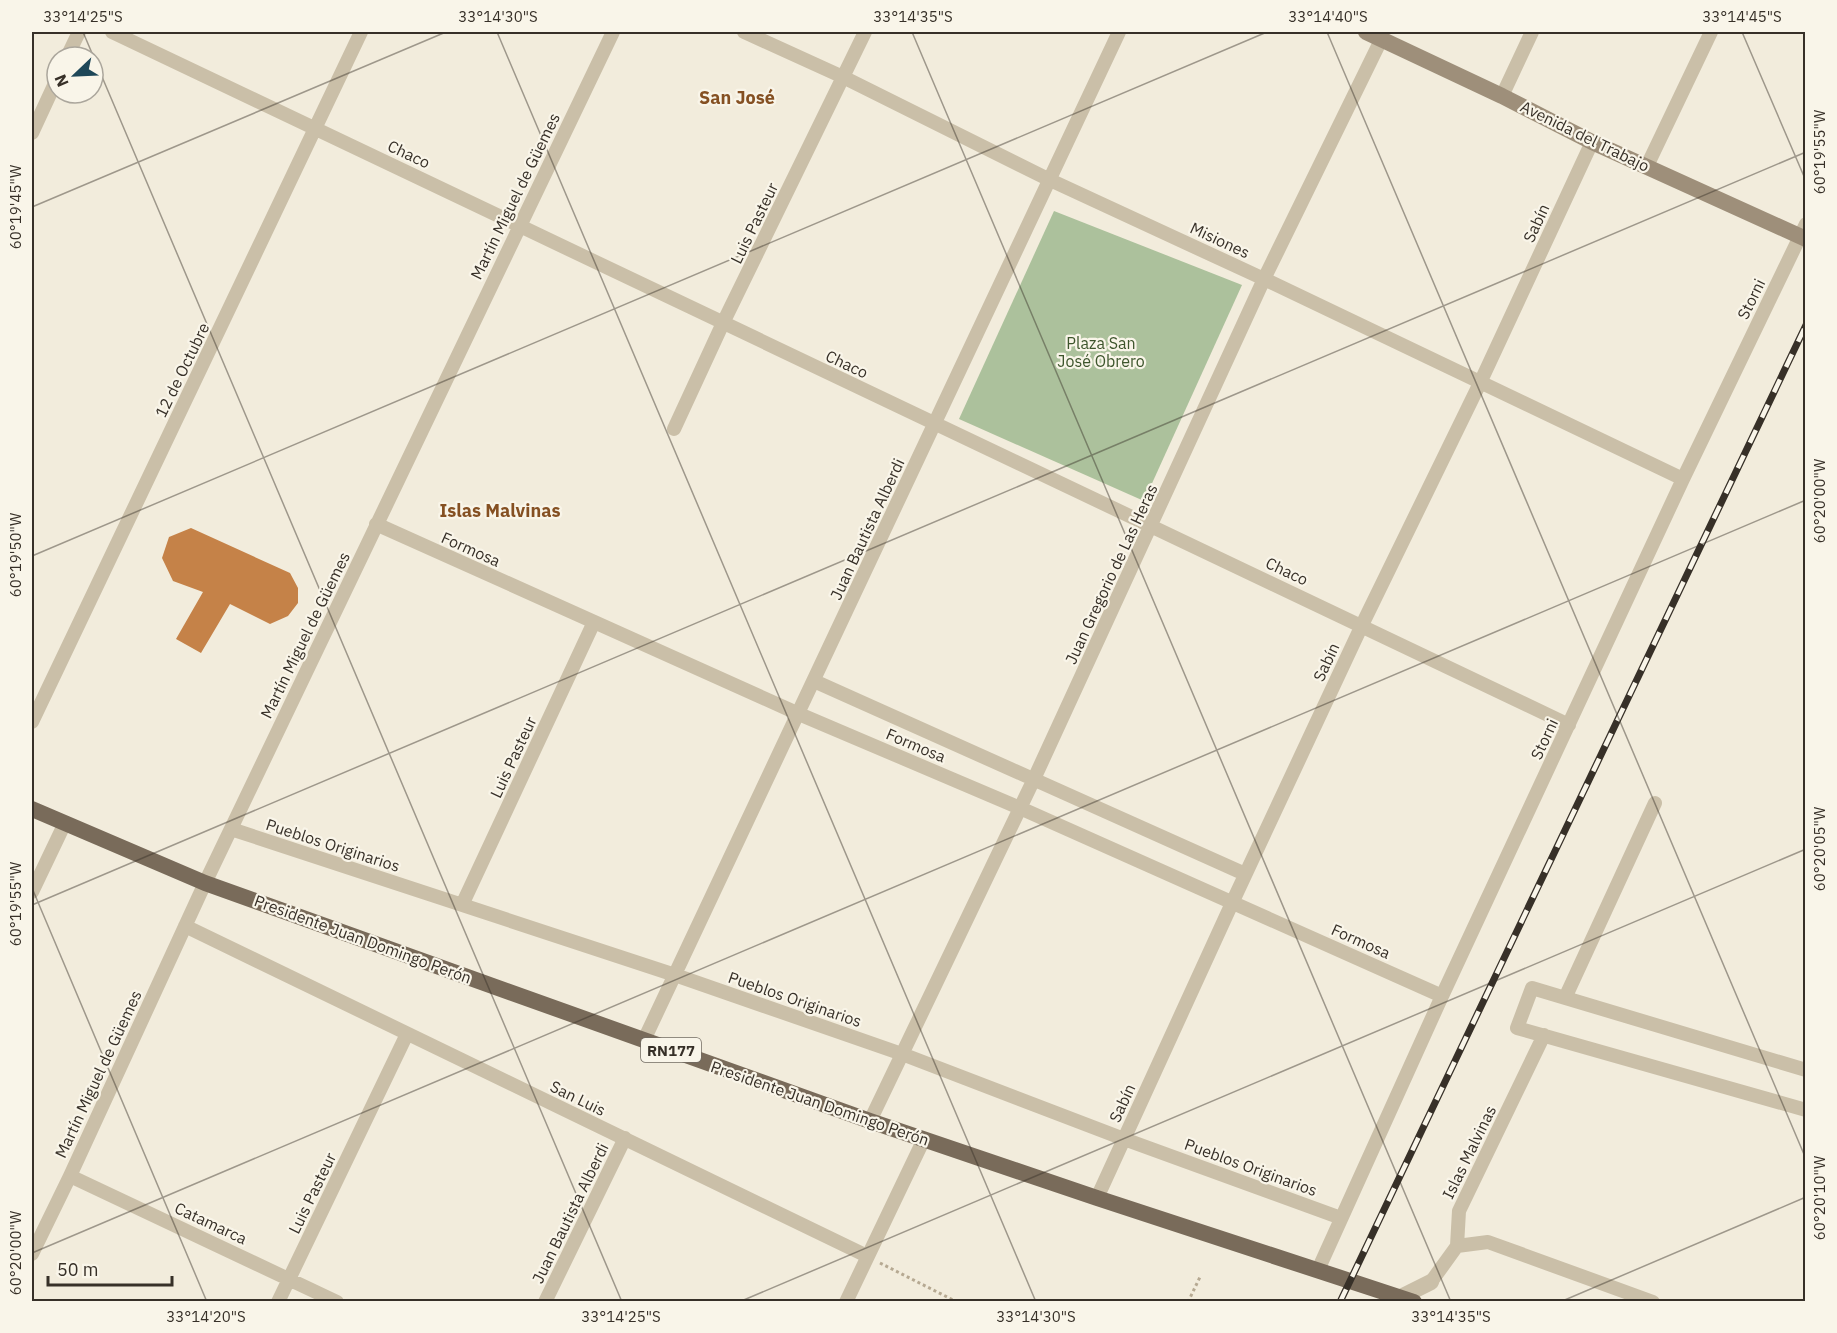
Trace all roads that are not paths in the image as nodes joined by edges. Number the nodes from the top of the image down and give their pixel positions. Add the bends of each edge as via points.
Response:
1 (112, 32) edge
2 (361, 32) edge
3 (613, 32) edge
4 (744, 32) edge
5 (865, 32) edge
6 (1119, 32) edge
7 (1366, 32) edge
8 (1532, 32) edge
9 (1711, 32) edge
10 (1381, 40) junction
11 (843, 77) junction
12 (1502, 96) junction
13 (45, 105) edge
14 (315, 129) junction
15 (32, 133) edge
16 (1592, 142) junction
17 (1647, 166) junction
18 (1050, 180) junction
19 (520, 224) junction
20 (1804, 233) edge
21 (1264, 279) junction
22 (723, 323) junction
23 (1480, 382) junction
24 (935, 424) junction
25 (674, 429) dead end
26 (1683, 479) junction
27 (376, 524) junction
28 (1152, 526) junction
29 (594, 622) junction
30 (1362, 625) junction
31 (814, 681) junction
32 (799, 714) junction
33 (32, 722) edge
34 (1569, 725) junction
35 (1034, 779) junction
36 (1655, 803) dead end
37 (1020, 807) junction
38 (32, 809) edge
39 (64, 825) junction
40 (231, 829) junction
41 (1245, 874) junction
42 (205, 883) junction
43 (32, 892) edge
44 (1233, 901) junction
45 (462, 905) junction
46 (185, 926) junction
47 (675, 975) junction
48 (1442, 996) junction
49 (1565, 998) junction
50 (407, 1034) junction
51 (1544, 1035) junction
52 (644, 1040) junction
53 (902, 1054) junction
54 (1806, 1070) edge
55 (1806, 1110) edge
56 (870, 1121) junction
57 (625, 1138) junction
58 (1124, 1138) junction
59 (924, 1140) junction
60 (70, 1176) junction
61 (1097, 1198) junction
62 (1341, 1218) junction
63 (35, 1238) edge
64 (1457, 1246) junction
65 (32, 1254) edge
66 (867, 1256) junction
67 (1318, 1270) junction
68 (289, 1278) junction
69 (1431, 1282) junction
70 (1405, 1300) edge
71 (278, 1302) edge
72 (337, 1302) edge
73 (544, 1302) edge
74 (846, 1302) edge
75 (1419, 1302) edge
76 (1653, 1302) edge

1 - 14 street, Chaco
2 - 14 street, 12 de Octubre
3 - 19 street, Martín Miguel de Güemes
4 - 11 street, Misiones
5 - 11 street, Luis Pasteur
6 - 18 street, Juan Bautista Alberdi
7 - 10 main road, Avenida del Trabajo
8 - 12 street
9 - 17 street
10 - 12 main road, Avenida del Trabajo
10 - 21 street, Juan Gregorio de Las Heras
11 - 18 street, Misiones
11 - 22 street, Luis Pasteur
12 - 16 main road, Avenida del Trabajo
13 - 15 street
14 - 19 street, Chaco
14 - 33 street, 12 de Octubre
16 - 17 main road, Avenida del Trabajo
16 - 23 street, Sabín
17 - 20 main road, Avenida del Trabajo
18 - 21 street, Misiones
18 - 24 street, Juan Bautista Alberdi
19 - 22 street, Chaco
19 - 27 street, Martín Miguel de Güemes
20 - 26 street, Storni
21 - 23 street, Misiones
21 - 28 street, Juan Gregorio de Las Heras
22 - 24 street, Chaco
22 - 25 street, Luis Pasteur
23 - 26 street, Misiones
23 - 30 street, Sabín
24 - 28 street, Chaco
24 - 31 street, Juan Bautista Alberdi
26 - 34 street, Storni
27 - 29 street, Formosa
27 - 40 street, Martín Miguel de Güemes
28 - 30 street, Chaco
28 - 35 street, Juan Gregorio de Las Heras
29 - 32 street, Formosa
29 - 45 street, Luis Pasteur
30 - 34 street, Chaco
30 - 41 street, Sabín
31 - 32 street, Juan Bautista Alberdi
31 - 35 street, Formosa
32 - 37 street, Formosa
32 - 47 street, Juan Bautista Alberdi
34 - 48 street, Storni
35 - 37 street, Juan Gregorio de Las Heras
35 - 41 street, Formosa
36 - 49 street
37 - 44 street, Formosa
37 - 53 street, Juan Gregorio de Las Heras
38 - 39 main road, Presidente Juan Domingo Perón / RN177
39 - 42 main road, Presidente Juan Domingo Perón / RN177
39 - 43 street
40 - 42 street, Martín Miguel de Güemes
40 - 45 street, Pueblos Originarios
41 - 44 street, Sabín
42 - 46 street, Martín Miguel de Güemes
42 - 52 main road, Presidente Juan Domingo Perón / RN177
44 - 48 street, Formosa
44 - 58 street, Sabín
45 - 47 street, Pueblos Originarios
46 - 50 street, San Luis
46 - 60 street, Martín Miguel de Güemes
47 - 52 street, Juan Bautista Alberdi
47 - 53 street, Pueblos Originarios
48 - 62 street, Storni
49 - 51 street via 1532,988 1517,1028
49 - 54 street
50 - 57 street, San Luis
50 - 68 street, Luis Pasteur
51 - 55 street
51 - 64 street, Islas Malvinas via 1459,1211
52 - 56 main road, Presidente Juan Domingo Perón / RN177
53 - 56 street, Juan Gregorio de Las Heras
53 - 58 street, Pueblos Originarios
56 - 59 main road, Presidente Juan Domingo Perón / RN177
57 - 66 street, San Luis
57 - 73 street, Juan Bautista Alberdi
58 - 61 street, Sabín
58 - 62 street, Pueblos Originarios
59 - 61 main road, Presidente Juan Domingo Perón / RN177
59 - 66 street
60 - 63 street, Martín Miguel de Güemes
60 - 68 street, Catamarca
61 - 67 main road, Presidente Juan Domingo Perón / RN177
62 - 67 street, Storni
63 - 65 street, Martín Miguel de Güemes
64 - 69 street
64 - 76 street via 1488,1242
66 - 74 street
67 - 70 main road, Presidente Juan Domingo Perón / RN177
68 - 71 street, Luis Pasteur
68 - 72 street, Catamarca
69 - 70 street
69 - 75 street

